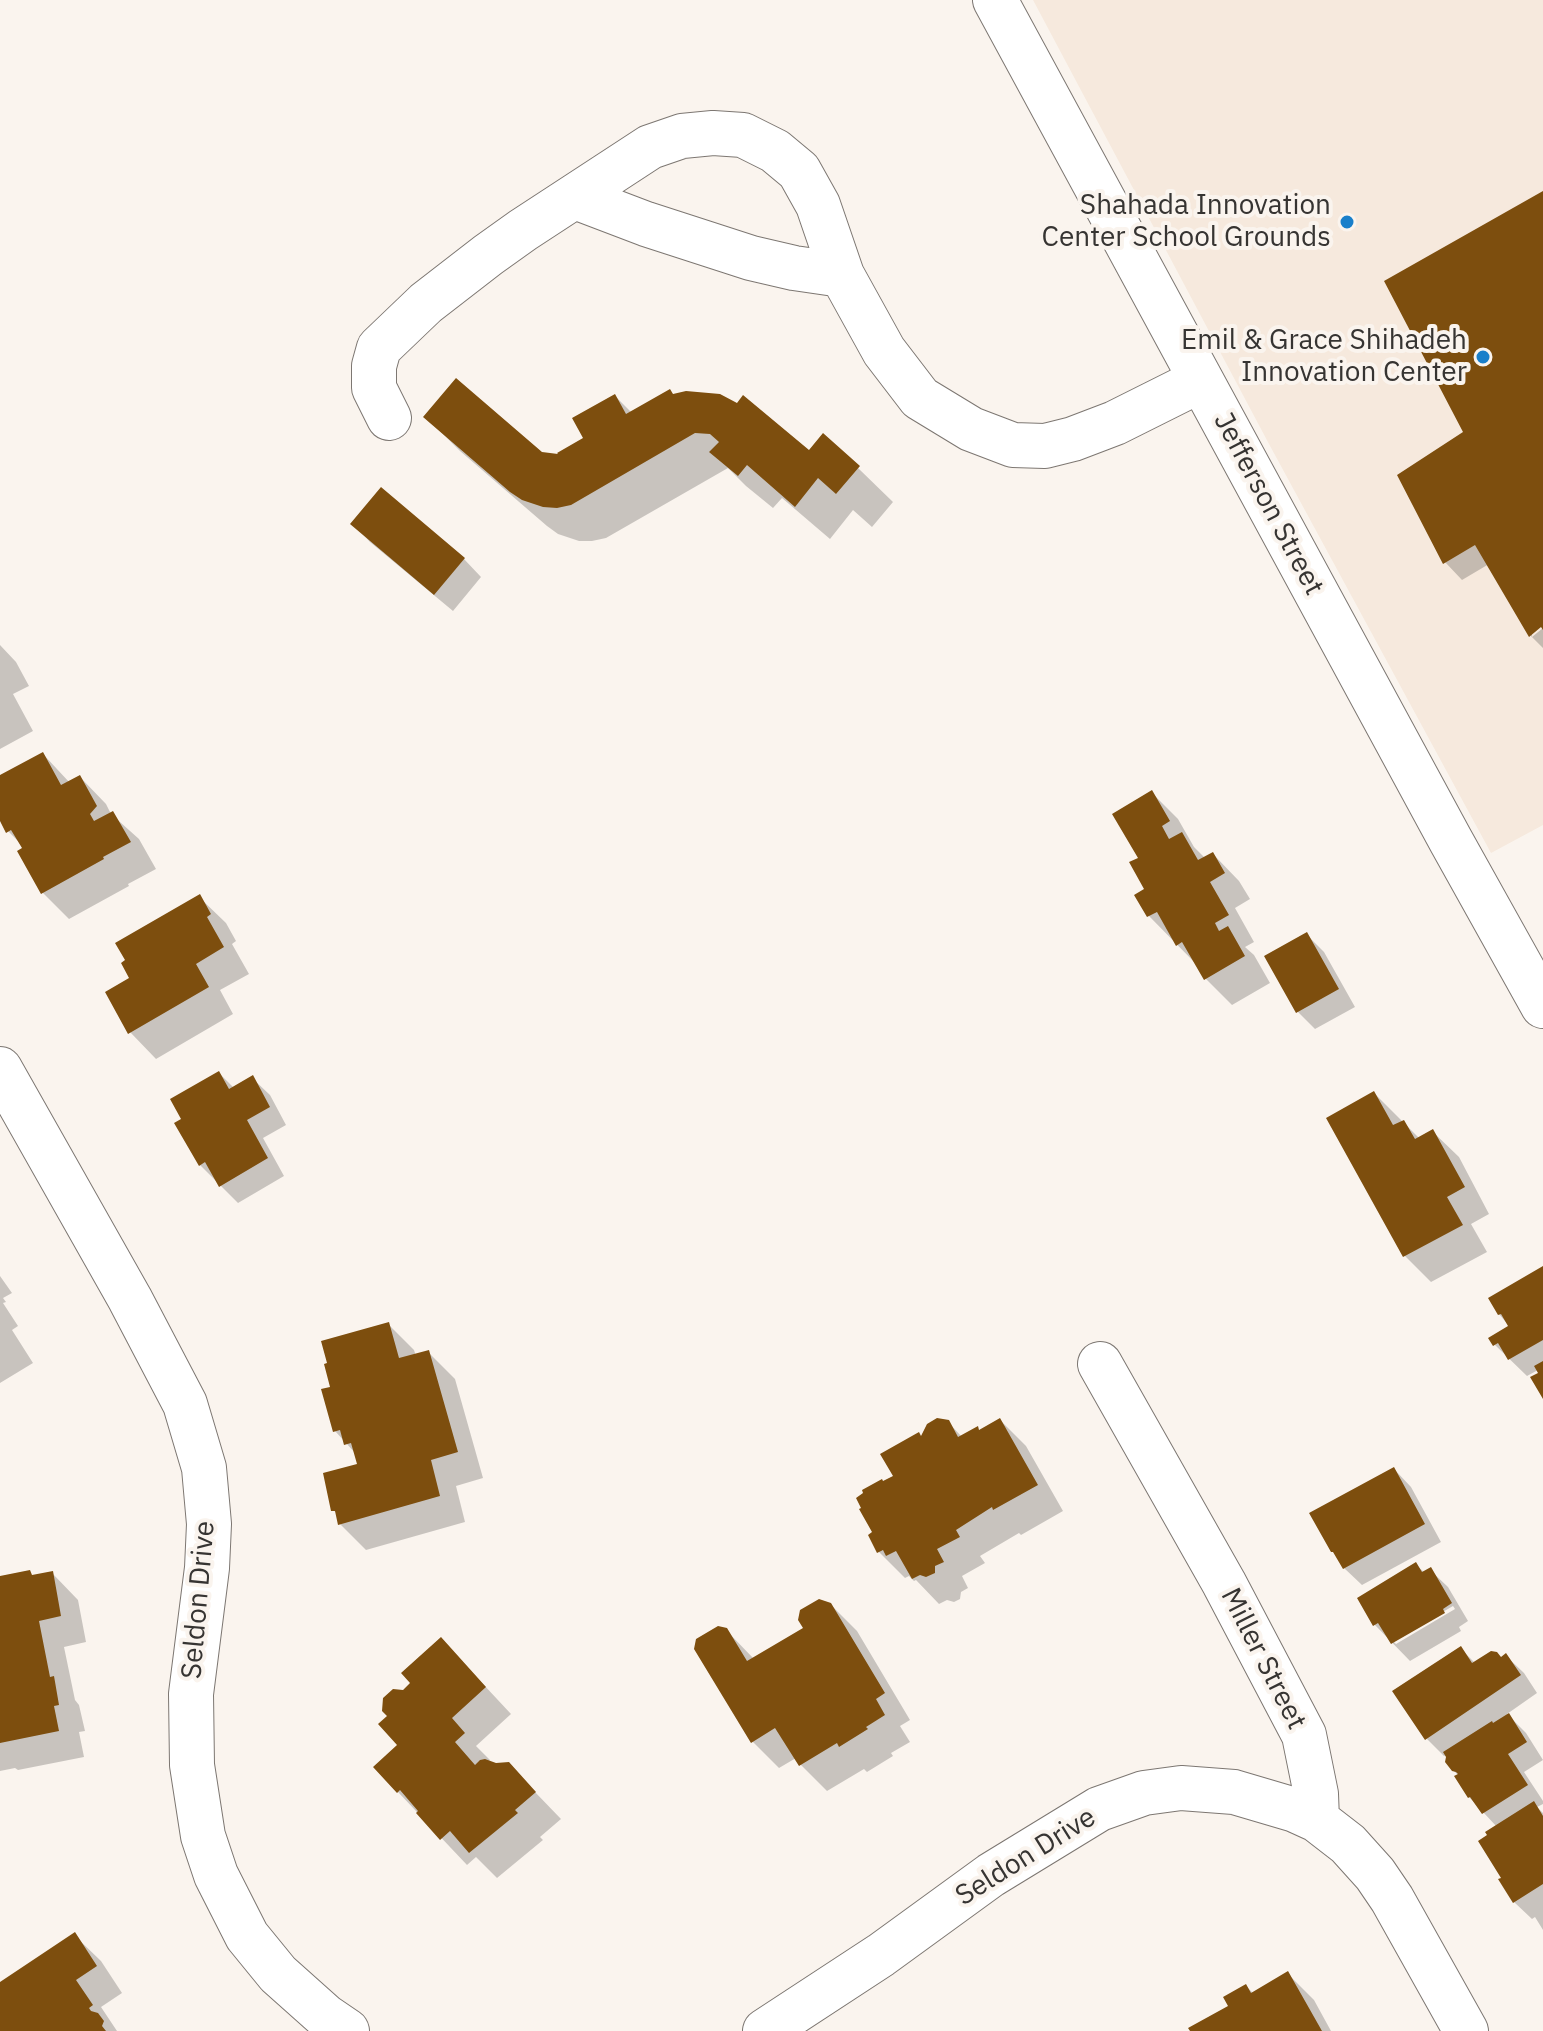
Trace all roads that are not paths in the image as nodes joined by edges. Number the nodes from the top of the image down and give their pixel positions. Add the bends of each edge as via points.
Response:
1 (995, 0) edge
2 (575, 197) junction
3 (842, 275) junction
4 (1201, 380) junction
5 (389, 418) dead end
6 (1543, 1006) edge
7 (1, 1073) edge
8 (1100, 1364) dead end
9 (1317, 1820) junction
10 (347, 2031) edge
11 (765, 2031) edge
12 (1466, 2031) edge

1 - 4 street, Jefferson Street
2 - 3 street via 751,258
2 - 3 street via 650,147 682,136 743,135 799,171 818,205
2 - 5 street via 488,255 379,348 374,388
3 - 4 street via 884,351 920,398 971,429 1013,445 1045,446 1073,439
4 - 6 street, Jefferson Street
7 - 10 street, Seldon Drive via 185,1404 204,1468 209,1524 191,1694 192,1765 203,1836 216,1875 247,1936 278,1974
8 - 9 street, Miller Street via 1304,1735
9 - 11 street, Seldon Drive via 1234,1792 1181,1788 1144,1793 1099,1809 991,1875
9 - 12 street via 1375,1874

